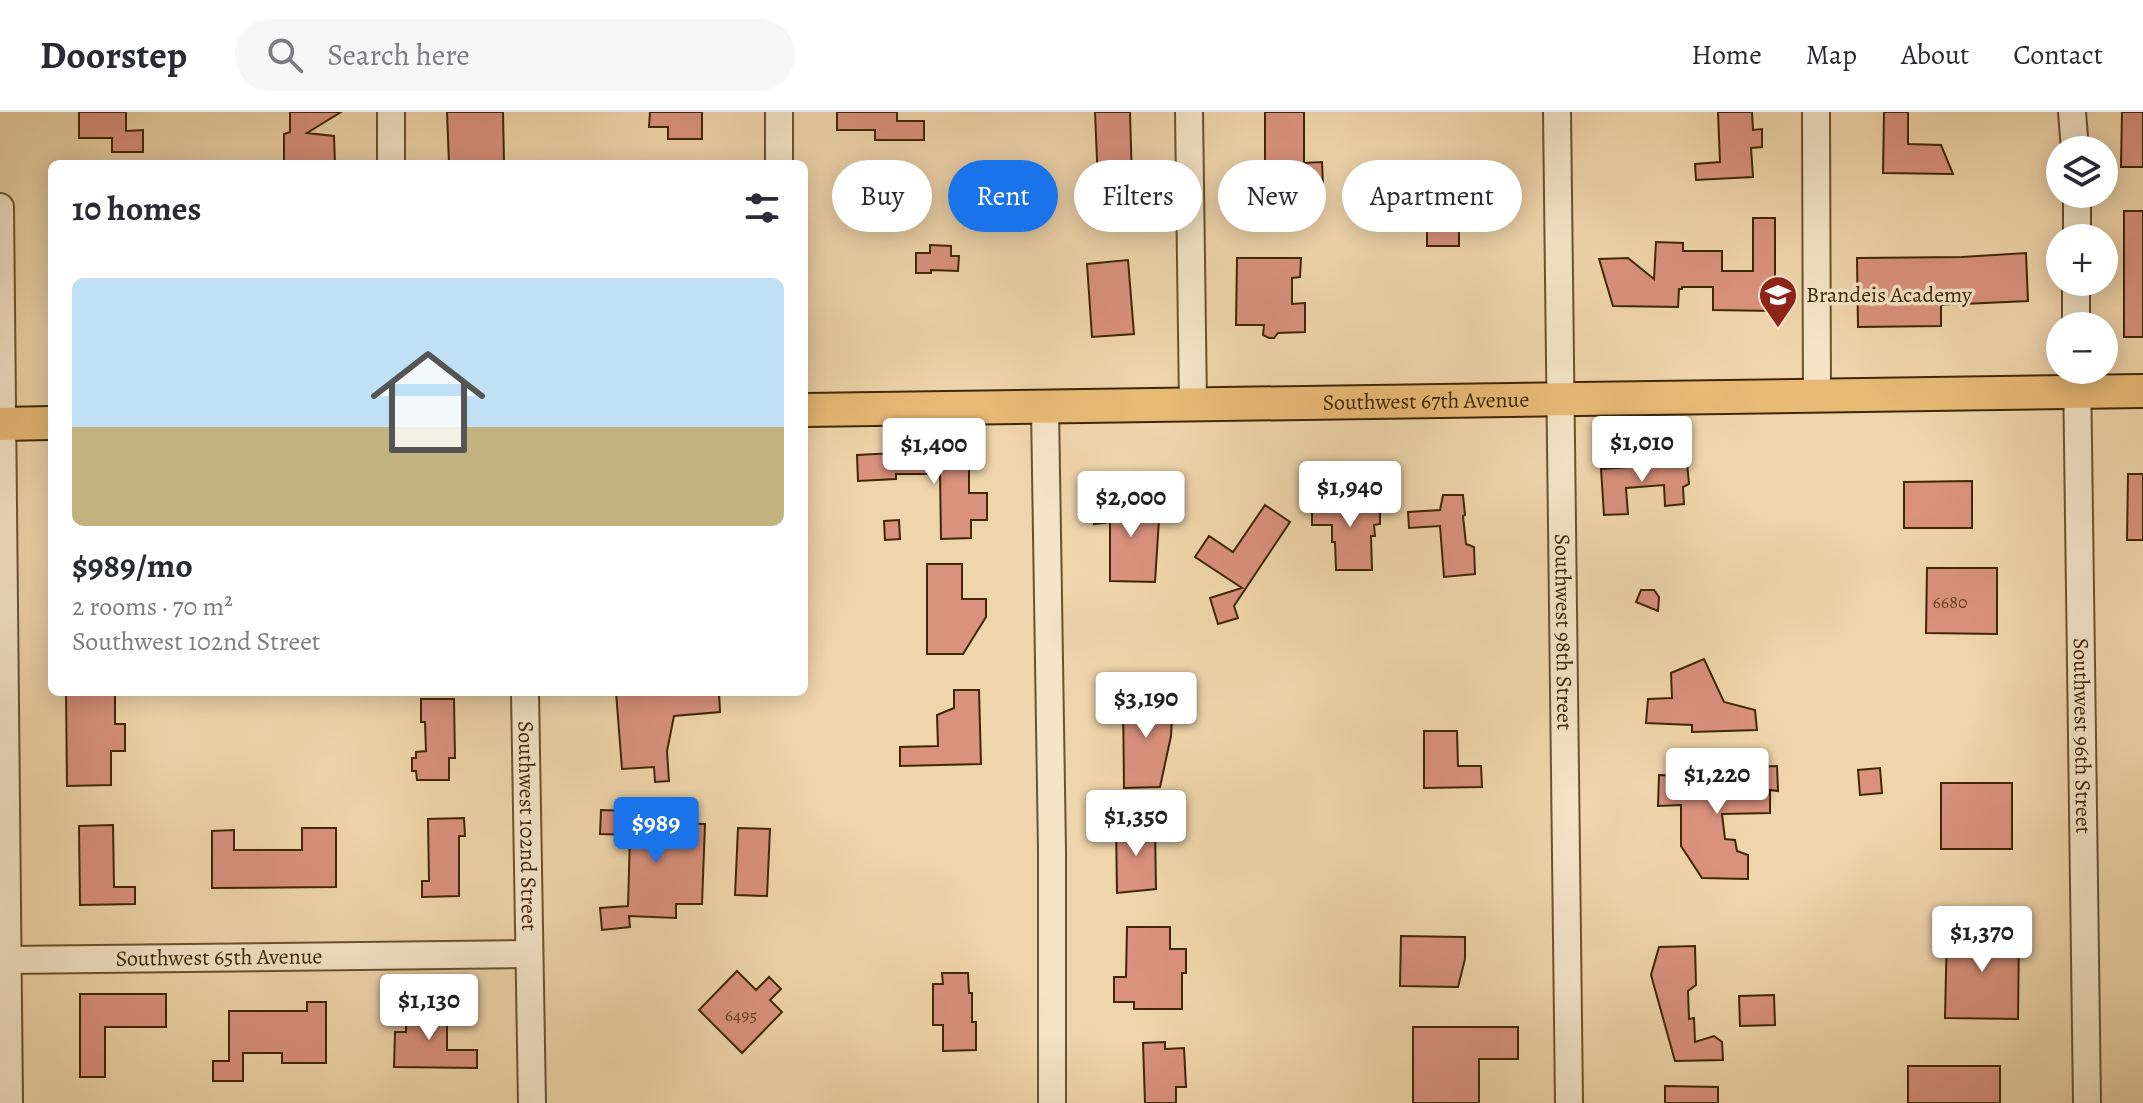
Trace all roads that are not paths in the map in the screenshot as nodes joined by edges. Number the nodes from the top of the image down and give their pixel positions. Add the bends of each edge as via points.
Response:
1 (391, 112) edge
2 (779, 112) edge
3 (1189, 112) edge
4 (1557, 112) edge
5 (1816, 112) edge
6 (2072, 112) edge
7 (2074, 136) edge
8 (391, 160) edge
9 (779, 160) edge
10 (0, 207) edge
11 (2046, 383) edge
12 (2077, 384) edge
13 (2097, 384) edge
14 (2143, 391) edge
15 (1817, 396) junction
16 (1560, 399) junction
17 (1193, 405) junction
18 (1045, 407) junction
19 (808, 410) edge
20 (48, 423) edge
21 (1, 424) edge
22 (525, 696) edge
23 (529, 946) junction
24 (7, 952) junction
25 (9, 1103) edge
26 (532, 1103) edge
27 (1052, 1103) edge
28 (1569, 1103) edge
29 (2087, 1103) edge

1 - 8 street
2 - 9 street
3 - 17 street
4 - 16 street, Southwest 98th Street
5 - 15 street
6 - 7 street
10 - 21 street
11 - 15 main road, Southwest 67th Avenue
12 - 29 street, Southwest 96th Street
13 - 14 main road, Southwest 67th Avenue
15 - 16 main road, Southwest 67th Avenue
16 - 17 main road, Southwest 67th Avenue
16 - 28 street, Southwest 98th Street
17 - 18 main road, Southwest 67th Avenue
18 - 19 main road, Southwest 67th Avenue
18 - 27 street
20 - 21 main road
21 - 24 street
22 - 23 street, Southwest 102nd Street
23 - 24 street, Southwest 65th Avenue
23 - 26 street, Southwest 102nd Street
24 - 25 street

